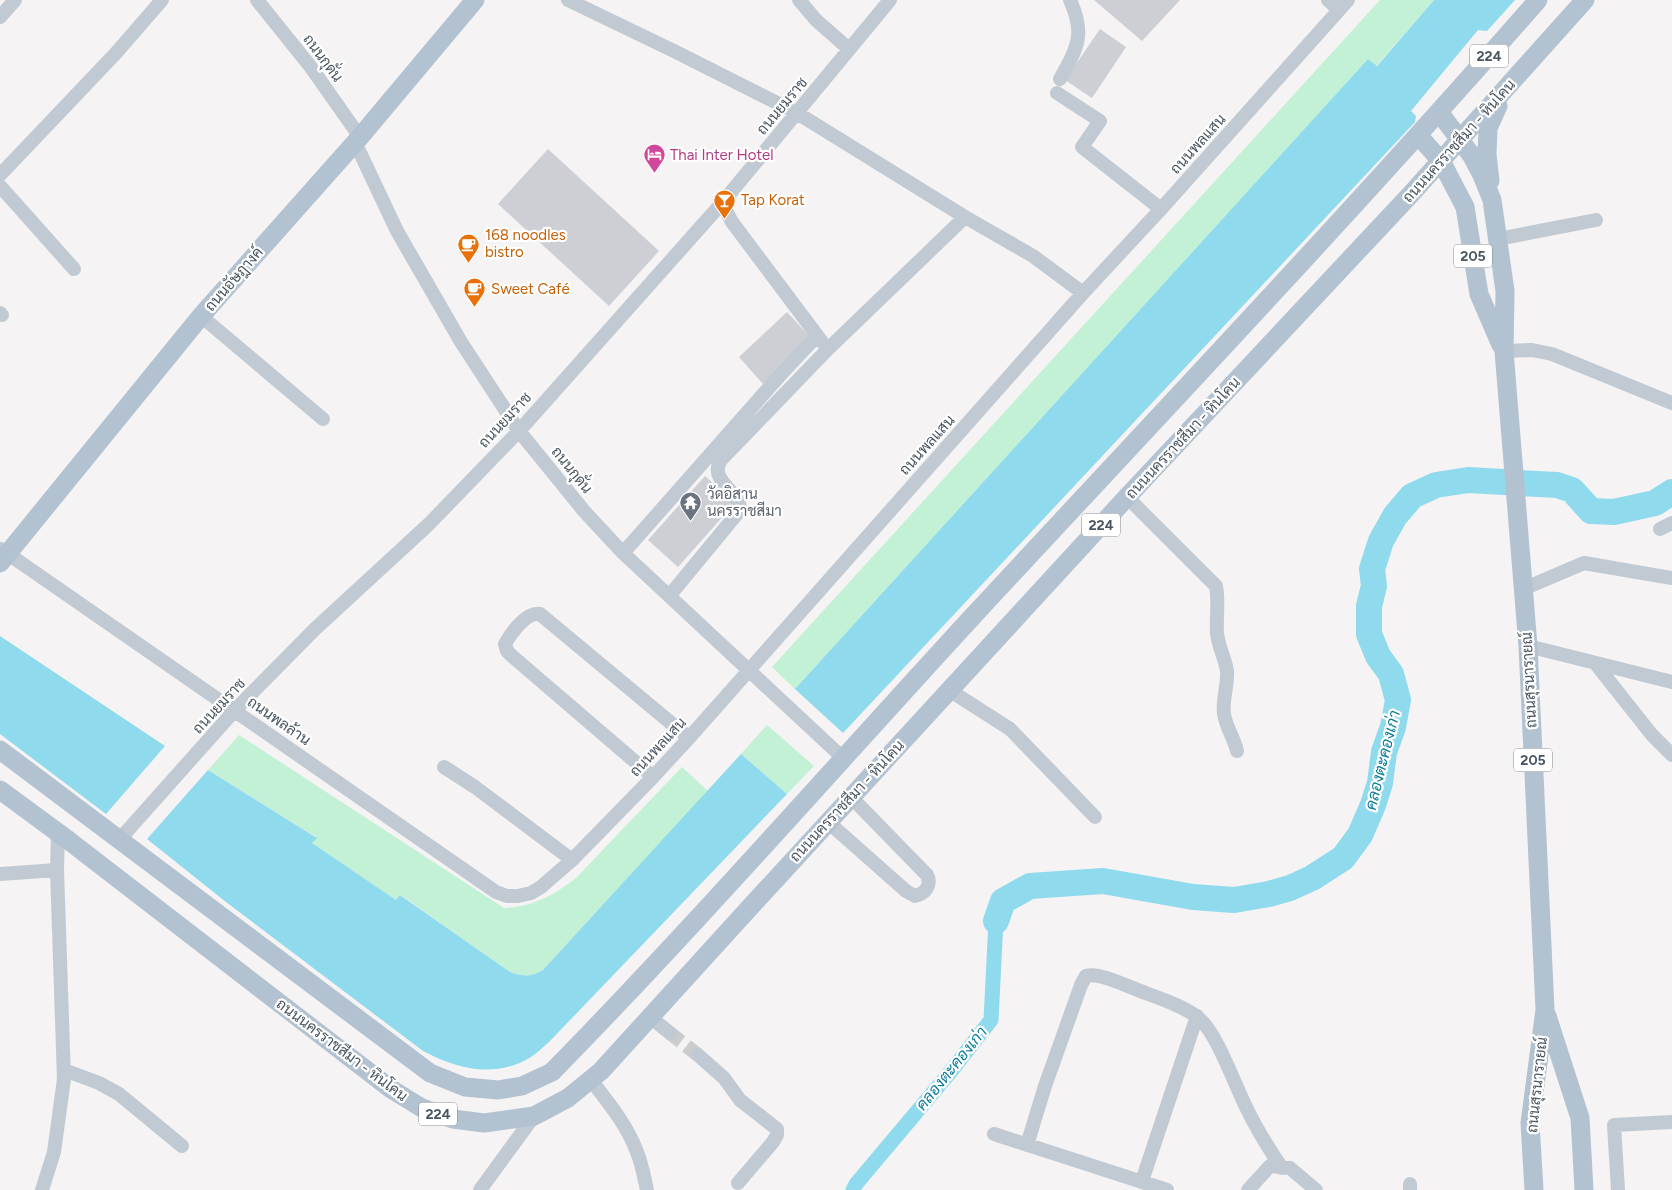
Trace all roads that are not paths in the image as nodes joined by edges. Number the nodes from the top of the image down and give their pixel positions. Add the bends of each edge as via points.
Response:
1 (15, 0) edge
2 (162, 0) edge
3 (257, 0) edge
4 (475, 0) edge
5 (568, 0) edge
6 (799, 0) edge
7 (890, 0) edge
8 (1070, 0) edge
9 (1328, 0) edge
10 (1538, 0) edge
11 (1585, 0) edge
12 (1344, 5) edge
13 (0, 17) edge
14 (849, 50) junction
15 (1060, 78) dead end
16 (1505, 90) junction
17 (1057, 93) dead end
18 (1439, 112) junction
19 (797, 113) junction
20 (1418, 135) junction
21 (1461, 139) junction
22 (357, 140) junction
23 (1441, 161) junction
24 (0, 175) edge
25 (0, 186) edge
26 (1411, 194) junction
27 (1492, 200) junction
28 (722, 203) junction
29 (1465, 207) junction
30 (1161, 209) junction
31 (965, 216) junction
32 (1596, 220) dead end
33 (1498, 239) junction
34 (74, 269) dead end
35 (1083, 293) junction
36 (201, 316) junction
37 (817, 336) junction
38 (827, 350) junction
39 (1504, 351) junction
40 (1672, 403) edge
41 (323, 419) dead end
42 (519, 431) junction
43 (1128, 497) junction
44 (624, 553) junction
45 (3, 555) edge
46 (1672, 578) edge
47 (1523, 589) junction
48 (670, 595) junction
49 (1528, 646) junction
50 (1595, 663) junction
51 (749, 670) junction
52 (1672, 682) edge
53 (949, 690) junction
54 (235, 710) junction
55 (689, 738) junction
56 (0, 750) edge
57 (1237, 751) dead end
58 (1672, 755) edge
59 (843, 758) junction
60 (444, 767) dead end
61 (653, 777) junction
62 (867, 780) junction
63 (0, 790) edge
64 (851, 797) junction
65 (1095, 817) dead end
66 (828, 822) junction
67 (58, 833) junction
68 (120, 839) junction
69 (572, 860) junction
70 (99, 864) junction
71 (57, 870) junction
72 (0, 874) edge
73 (518, 896) joint
74 (1545, 1010) junction
75 (1197, 1016) junction
76 (650, 1017) junction
77 (670, 1034) tunnel mouth
78 (698, 1055) tunnel mouth
79 (64, 1070) junction
80 (590, 1080) junction
81 (534, 1116) junction
82 (1672, 1122) edge
83 (994, 1134) dead end
84 (1027, 1145) junction
85 (182, 1146) dead end
86 (1282, 1168) junction
87 (1142, 1181) junction
88 (738, 1183) dead end
89 (42, 1190) edge
90 (480, 1190) edge
91 (647, 1190) edge
92 (1167, 1190) edge
93 (1248, 1190) edge
94 (1316, 1190) edge
95 (1534, 1190) edge
96 (1584, 1190) edge
97 (1618, 1190) edge

1 - 13 street
2 - 24 street
3 - 22 street, ถนนกุดั่น via 310,66
4 - 22 main road, ถนนอัษฎางค์
5 - 19 street
6 - 14 street
7 - 14 street, ถนนยมราช
8 - 15 street via 1079,34 1075,51
9 - 12 street
10 - 18 main road, ถนนนครราชสีมา - หินโคน / 224
11 - 16 main road, ถนนนครราชสีมา - หินโคน / 224
12 - 30 street, ถนนพลแสน
14 - 19 street, ถนนยมราช
16 - 21 main road, ถนนนครราชสีมา - หินโคน / 224
16 - 27 main road via 1488,128
17 - 30 street via 1100,121 1082,147
18 - 20 main road, ถนนนครราชสีมา - หินโคน / 224
18 - 21 main road, ถนนสุรนารายณ์ / 205
19 - 28 street, ถนนยมราช
19 - 31 street
20 - 23 main road, ถนนสุรนารายณ์ / 205
20 - 59 main road, ถนนนครราชสีมา - หินโคน / 224
21 - 23 main road, ถนนนครราชสีมา - หินโคน / 224
21 - 27 main road, ถนนสุรนารายณ์ / 205
22 - 36 main road, ถนนอัษฎางค์
22 - 42 street, ถนนกุดั่น via 397,231 460,342
23 - 26 main road, ถนนนครราชสีมา - หินโคน / 224
23 - 29 main road, ถนนสุรนารายณ์ / 205
25 - 34 street
26 - 29 main road via 1429,186 1443,187 1456,193
26 - 43 main road, ถนนนครราชสีมา - หินโคน / 224
27 - 33 main road, ถนนสุรนารายณ์ / 205
28 - 37 street via 732,222
28 - 42 street, ถนนยมราช
29 - 39 main road, ถนนสุรนารายณ์ / 205 via 1479,294
30 - 35 street, ถนนพลแสน
31 - 35 street via 1033,256
31 - 38 street
32 - 33 street
33 - 39 main road, ถนนสุรนารายณ์ / 205 via 1505,291
35 - 51 street, ถนนพลแสน
36 - 41 street
36 - 45 main road, ถนนอัษฎางค์
37 - 38 street
37 - 44 street
38 - 48 street via 719,463 718,476 740,508
39 - 40 street via 1532,350 1552,354
39 - 47 main road, ถนนสุรนารายณ์ / 205
42 - 44 street, ถนนกุดั่น via 584,511
42 - 54 street, ถนนยมราช via 429,524 315,628
43 - 53 main road, ถนนนครราชสีมา - หินโคน / 224
43 - 57 street via 1216,586 1217,633 1227,671 1224,714
44 - 48 street, ถนนกุดั่น
45 - 54 street, ถนนพลล้าน
46 - 47 street via 1584,563
47 - 49 main road, ถนนสุรนารายณ์ / 205
48 - 51 street, ถนนกุดั่น
49 - 50 street
49 - 74 main road, ถนนสุรนารายณ์ / 205
50 - 52 street
50 - 58 street via 1652,735
51 - 55 street, ถนนพลแสน
51 - 59 street, ถนนกุดั่น
53 - 62 main road, ถนนนครราชสีมา - หินโคน / 224
53 - 65 street via 1010,730
54 - 68 street, ถนนยมราช
54 - 73 street, ถนนพลล้าน via 496,892
55 - 61 street, ถนนพลแสน
55 - 61 street via 540,614 531,615 518,627 505,644 512,656
56 - 68 main road, ถนนนครราชสีมา - หินโคน
59 - 62 main road
59 - 68 main road, ถนนนครราชสีมา - หินโคน / 224 via 552,1072 522,1086 498,1090 464,1087 430,1073
60 - 69 street
61 - 69 street, ถนนพลแสน
62 - 64 main road, ถนนนครราชสีมา - หินโคน / 224
63 - 67 main road, ถนนนครราชสีมา - หินโคน / 224
64 - 66 main road, ถนนนครราชสีมา - หินโคน / 224
64 - 66 street via 927,875 929,884 925,891 915,896 906,891
66 - 76 main road, ถนนนครราชสีมา - หินโคน / 224
67 - 70 main road, ถนนนครราชสีมา - หินโคน / 224
67 - 71 street
68 - 70 main road
69 - 73 street, ถนนพลแสน via 542,887
70 - 81 main road, ถนนนครราชสีมา - หินโคน / 224 via 391,1089 422,1108 453,1119 484,1123
71 - 72 street
71 - 79 street
74 - 95 main road, ถนนสุรนารายณ์ / 205 via 1530,1123
74 - 96 main road, ถนนสุรนารายณ์ / 205 via 1580,1118
75 - 84 street via 1118,982 1086,976 1048,1077
75 - 86 street via 1214,1040 1247,1110
75 - 87 street
76 - 77 street
76 - 80 main road, ถนนนครราชสีมา - หินโคน / 224
78 - 88 street via 724,1078 740,1100 777,1132 768,1148
79 - 85 street via 119,1094
79 - 89 street via 54,1152
80 - 81 main road, ถนนนครราชสีมา - หินโคน / 224 via 568,1098
80 - 91 street via 619,1117 632,1140
81 - 90 street
82 - 97 street via 1614,1125
83 - 84 street
84 - 87 street
86 - 93 street via 1270,1166
86 - 94 street via 1290,1168
87 - 92 street

